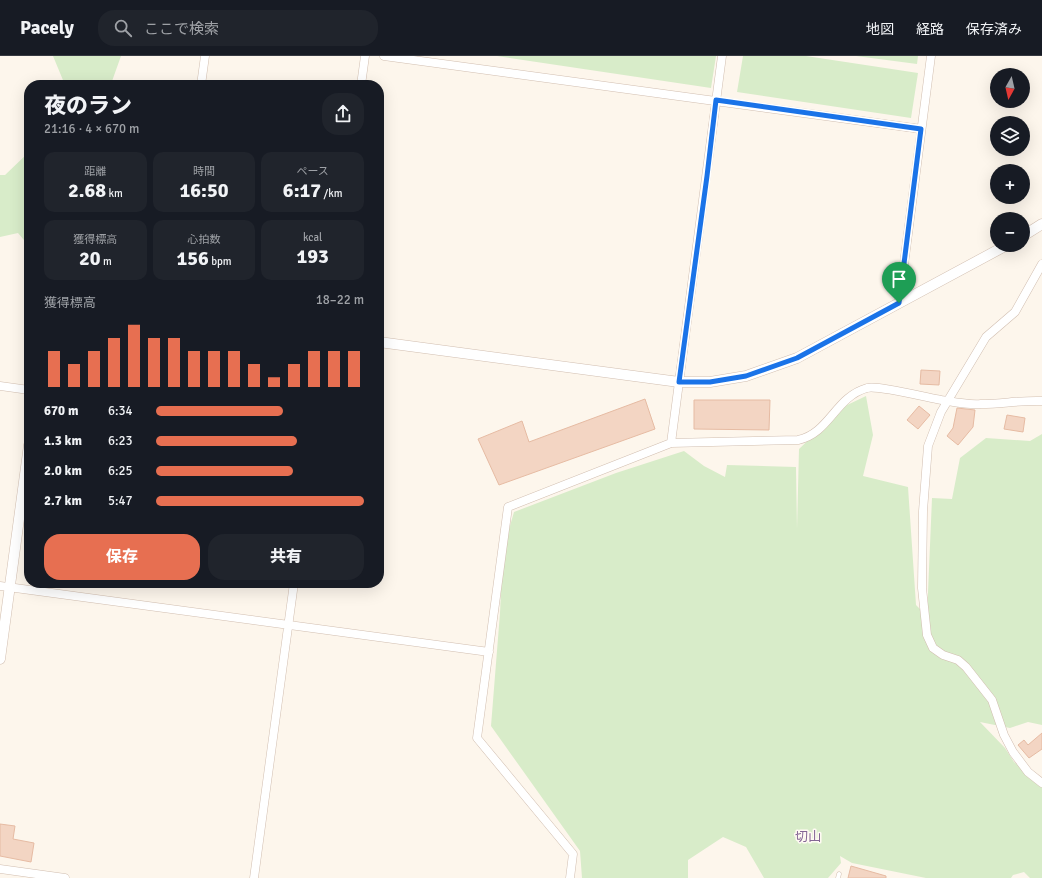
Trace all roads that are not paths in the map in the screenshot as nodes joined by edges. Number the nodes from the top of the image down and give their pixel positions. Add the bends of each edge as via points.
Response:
1 (204, 56) edge
2 (365, 56) edge
3 (384, 56) edge
4 (722, 56) edge
5 (931, 56) edge
6 (202, 80) edge
7 (362, 80) edge
8 (716, 100) junction
9 (921, 129) junction
10 (1042, 224) edge
11 (1030, 232) edge
12 (995, 252) edge
13 (1042, 264) edge
14 (899, 303) junction
15 (384, 343) edge
16 (679, 382) junction
17 (0, 386) edge
18 (24, 389) edge
19 (948, 401) junction
20 (1042, 401) edge
21 (671, 443) junction
22 (24, 474) edge
23 (5, 586) edge
24 (293, 588) edge
25 (288, 625) junction
26 (489, 652) junction
27 (0, 659) edge
28 (1042, 783) edge
29 (0, 869) edge
30 (65, 878) edge
31 (254, 878) edge
32 (570, 878) edge

1 - 6 street
2 - 7 street
3 - 8 street
4 - 8 street
5 - 9 street
8 - 9 street
8 - 16 street
9 - 14 street
10 - 11 street
12 - 14 street
13 - 19 street via 1015,312 986,337
14 - 16 street via 797,358 746,376 710,382
15 - 16 street
16 - 21 street
17 - 18 street
19 - 20 street via 981,405 1023,400
19 - 21 street via 869,388 853,394 844,401 822,427 809,437 798,440
19 - 28 street via 928,446 923,511 922,588 926,635 933,648 958,660 984,689 992,700 1013,752 1028,772
21 - 26 street via 508,507
22 - 23 street
23 - 25 street
23 - 27 street
24 - 25 street
25 - 26 street
25 - 31 street
26 - 32 street via 477,738 573,854
29 - 30 street

